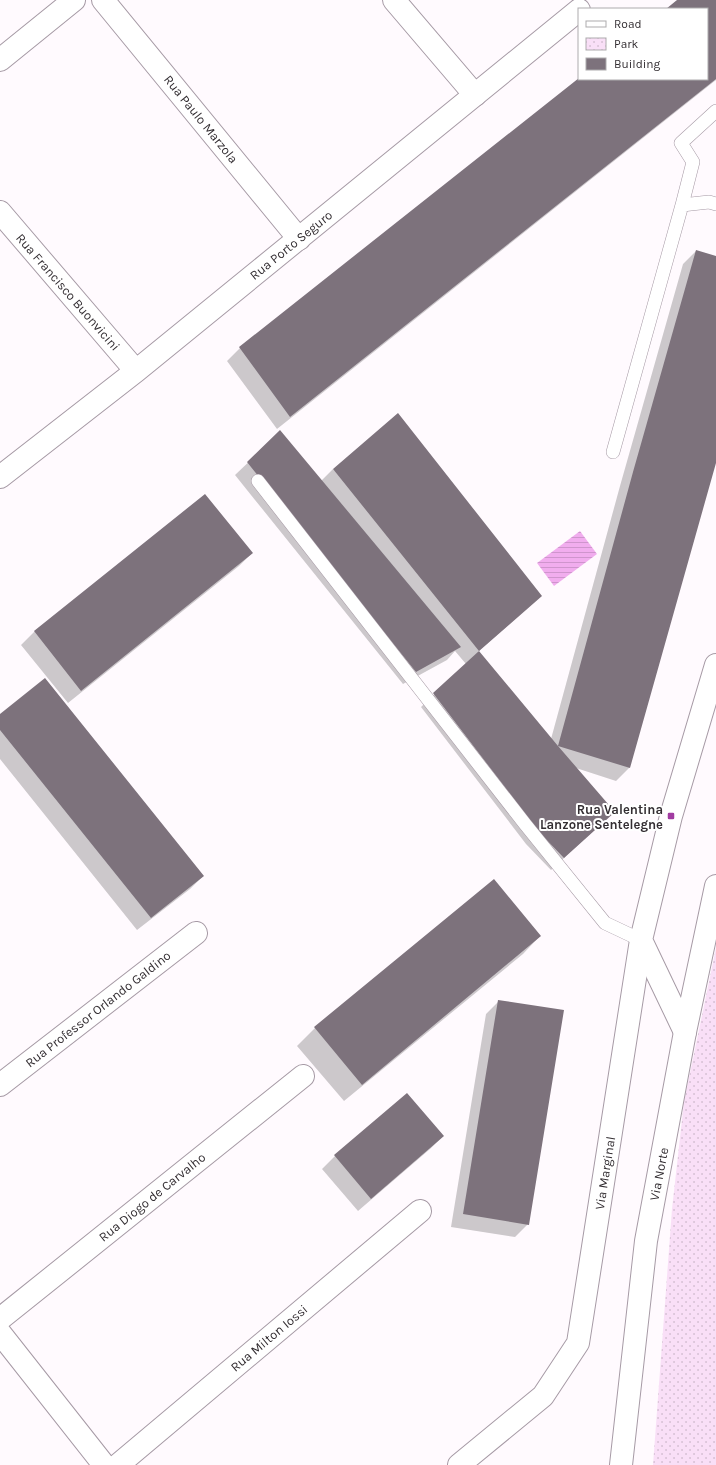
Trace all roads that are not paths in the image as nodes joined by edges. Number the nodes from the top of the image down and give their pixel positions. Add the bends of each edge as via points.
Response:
1 (74, 0) edge
2 (103, 0) edge
3 (394, 0) edge
4 (592, 0) edge
5 (582, 8) edge
6 (578, 12) edge
7 (0, 60) edge
8 (475, 95) junction
9 (716, 111) edge
10 (716, 204) edge
11 (682, 205) junction
12 (0, 212) edge
13 (299, 239) junction
14 (136, 371) junction
15 (613, 452) dead end
16 (0, 477) edge
17 (258, 481) dead end
18 (716, 665) edge
19 (716, 886) edge
20 (196, 933) dead end
21 (642, 940) junction
22 (685, 1032) junction
23 (303, 1076) dead end
24 (0, 1085) edge
25 (420, 1211) dead end
26 (0, 1319) edge
27 (0, 1334) edge
28 (104, 1465) edge
29 (118, 1465) edge
30 (460, 1465) edge
31 (621, 1465) edge

1 - 7 street
2 - 13 street, Rua Paulo Marzola
3 - 8 street
4 - 5 street, Rua Porto Seguro
6 - 8 street, Rua Porto Seguro
8 - 13 street, Rua Porto Seguro
9 - 11 lane via 681,142 693,162
10 - 11 lane via 709,202
11 - 15 lane
12 - 14 street, Rua Francisco Buonvicini
13 - 14 street, Rua Porto Seguro
14 - 16 street, Rua Porto Seguro
17 - 21 lane via 605,923
18 - 21 street via 671,816
19 - 22 street, Via Norte
20 - 24 street, Rua Professor Orlando Galdino
21 - 22 street
21 - 30 street, Via Marginal via 578,1343 543,1396
22 - 31 street, Via Norte via 646,1242
23 - 26 street, Rua Diogo de Carvalho
25 - 29 street, Rua Milton Iossi
27 - 28 street

